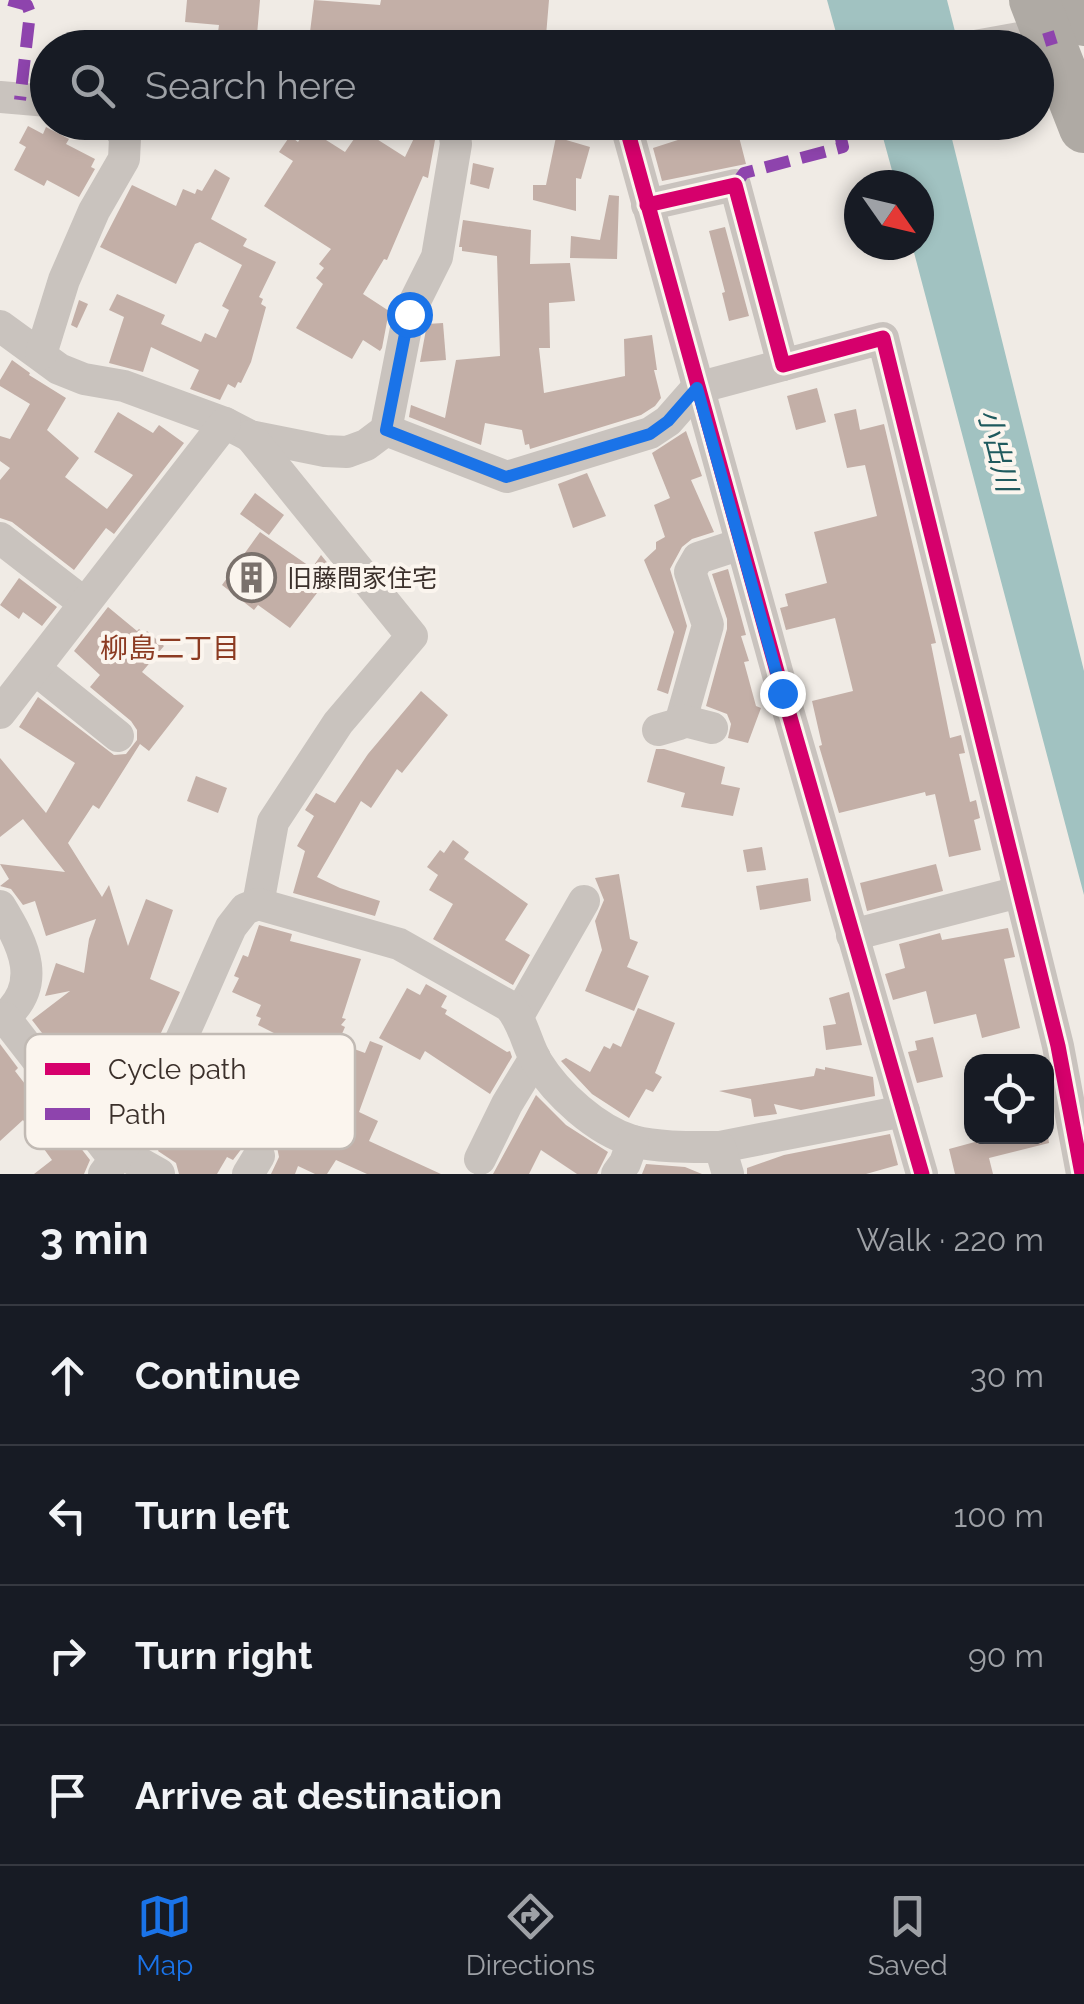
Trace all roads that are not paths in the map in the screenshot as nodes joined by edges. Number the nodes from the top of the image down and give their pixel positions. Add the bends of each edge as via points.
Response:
1 (1034, 0) edge
2 (1076, 0) edge
3 (1084, 25) edge
4 (1046, 30) edge
5 (1054, 31) edge
6 (1054, 51) edge
7 (0, 97) edge
8 (30, 100) edge
9 (1084, 128) edge
10 (125, 140) edge
11 (455, 140) edge
12 (630, 140) edge
13 (648, 206) junction
14 (0, 326) edge
15 (42, 354) junction
16 (783, 365) junction
17 (697, 388) junction
18 (238, 430) junction
19 (386, 430) junction
20 (0, 538) edge
21 (741, 544) junction
22 (84, 603) junction
23 (35, 668) junction
24 (0, 713) edge
25 (684, 726) dead end
26 (118, 736) dead end
27 (1020, 892) junction
28 (584, 901) dead end
29 (258, 904) junction
30 (0, 906) edge
31 (852, 935) junction
32 (518, 1016) junction
33 (2, 1020) edge
34 (182, 1034) edge
35 (25, 1049) edge
36 (534, 1058) junction
37 (904, 1111) junction
38 (633, 1141) junction
39 (480, 1159) dead end
40 (724, 1160) edge
41 (113, 1162) edge
42 (159, 1174) edge
43 (617, 1174) edge
44 (922, 1174) edge
45 (1082, 1174) edge

1 - 4 highway, bridge
2 - 3 highway
3 - 5 street
6 - 9 highway, bridge
7 - 8 street
10 - 15 street via 124,158 64,280
11 - 19 street via 437,257 409,314
12 - 13 street
13 - 16 street via 735,185
13 - 17 street
14 - 15 street
15 - 18 street via 58,369 124,386
16 - 17 street
16 - 27 street via 883,338
17 - 19 street via 650,434 506,477
17 - 21 street
18 - 19 street via 347,452
18 - 22 street
18 - 29 street via 412,636 338,723 273,822
20 - 22 street
21 - 25 street via 698,558 690,572 708,625
21 - 31 street
22 - 23 street
23 - 24 street
23 - 26 street
27 - 31 street
27 - 45 street
28 - 32 street
29 - 32 street via 399,944
29 - 34 street via 231,927
30 - 33 street via 26,959 18,1002
31 - 37 street
32 - 36 street
33 - 35 street
36 - 38 street via 574,1104
36 - 39 street
37 - 40 street
37 - 44 street
38 - 40 street
38 - 43 street
41 - 42 street

